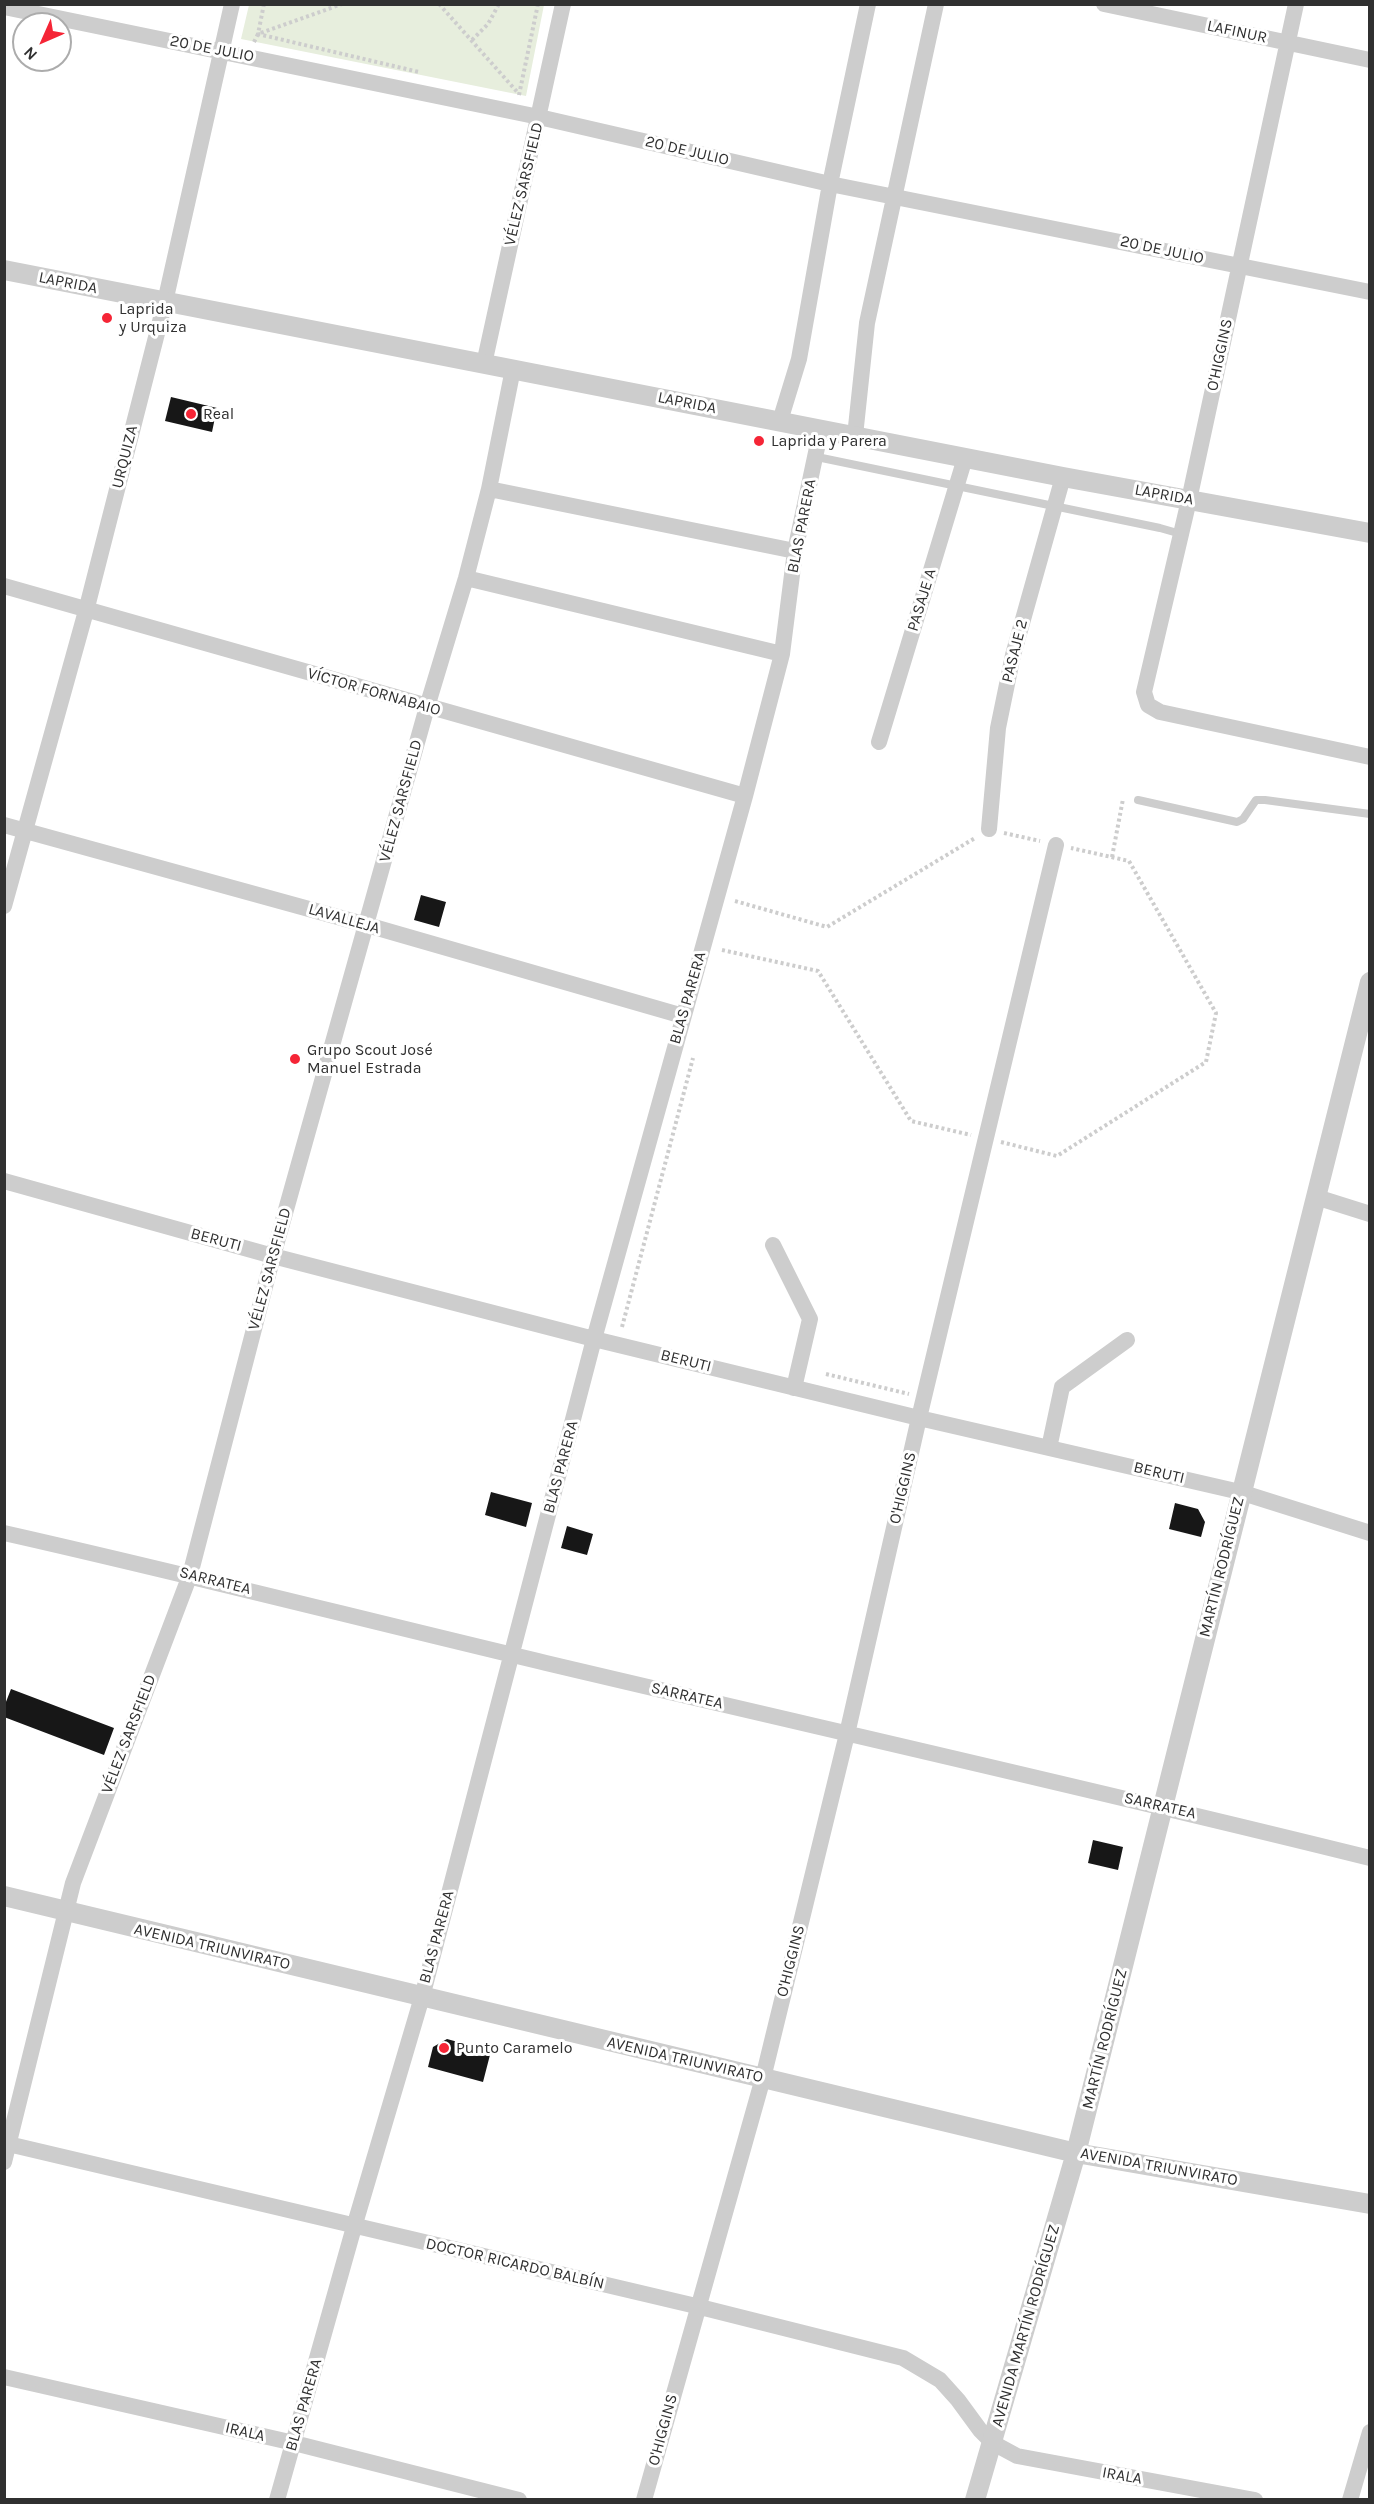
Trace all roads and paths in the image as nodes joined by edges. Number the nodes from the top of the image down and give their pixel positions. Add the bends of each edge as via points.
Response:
1 (232, 4) edge
2 (264, 4) edge
3 (342, 4) edge
4 (439, 4) edge
5 (499, 4) edge
6 (538, 4) edge
7 (563, 4) edge
8 (868, 4) edge
9 (936, 4) edge
10 (1104, 4) edge
11 (1296, 4) edge
12 (4, 7) edge
13 (258, 34) junction
14 (472, 40) junction
15 (1288, 42) junction
16 (223, 51) junction
17 (247, 55) junction
18 (1370, 60) edge
19 (428, 74) dead end
20 (508, 92) dead end
21 (519, 95) junction
22 (539, 117) junction
23 (830, 184) junction
24 (895, 196) junction
25 (1239, 266) junction
26 (4, 270) edge
27 (1370, 292) edge
28 (165, 302) junction
29 (484, 364) junction
30 (513, 369) junction
31 (780, 421) junction
32 (821, 429) junction
33 (855, 436) junction
34 (817, 457) junction
35 (965, 458) junction
36 (1063, 477) junction
37 (957, 485) junction
38 (489, 489) junction
39 (1189, 500) junction
40 (1055, 506) junction
41 (1370, 533) edge
42 (1181, 534) junction
43 (795, 551) junction
44 (466, 578) junction
45 (4, 586) edge
46 (86, 610) junction
47 (782, 654) junction
48 (427, 707) junction
49 (879, 742) dead end
50 (1370, 757) edge
51 (745, 796) junction
52 (1123, 799) dead end
53 (1138, 800) dead end
54 (1370, 814) edge
55 (4, 825) edge
56 (989, 829) junction
57 (25, 831) junction
58 (1056, 845) junction
59 (1112, 857) junction
60 (739, 890) dead end
61 (735, 901) junction
62 (4, 906) edge
63 (733, 911) dead end
64 (367, 925) junction
65 (725, 940) dead end
66 (722, 950) junction
67 (719, 961) dead end
68 (1370, 982) edge
69 (682, 1016) junction
70 (695, 1053) dead end
71 (987, 1139) junction
72 (4, 1181) edge
73 (1316, 1197) junction
74 (1370, 1214) edge
75 (774, 1245) dead end
76 (273, 1256) junction
77 (632, 1329) dead end
78 (594, 1339) junction
79 (1127, 1341) dead end
80 (798, 1368) junction
81 (794, 1388) junction
82 (924, 1397) junction
83 (919, 1418) junction
84 (1048, 1448) junction
85 (1240, 1492) junction
86 (4, 1533) edge
87 (1370, 1533) edge
88 (190, 1575) junction
89 (511, 1655) junction
90 (847, 1734) junction
91 (1164, 1807) junction
92 (1370, 1858) edge
93 (4, 1896) edge
94 (64, 1911) junction
95 (422, 1997) junction
96 (763, 2078) junction
97 (7, 2144) edge
98 (1076, 2153) junction
99 (4, 2162) edge
100 (1370, 2204) edge
101 (354, 2227) junction
102 (696, 2306) junction
103 (4, 2377) edge
104 (1370, 2432) edge
105 (993, 2442) junction
106 (294, 2443) junction
107 (278, 2499) edge
108 (519, 2499) edge
109 (644, 2499) edge
110 (975, 2499) edge
111 (1255, 2499) edge
112 (1350, 2499) edge

1 - 16 street, URQUIZA
2 - 13 path
3 - 13 path
4 - 14 path
5 - 14 path via 488,24
6 - 21 path
7 - 22 street, VÉLEZ SARSFIELD
8 - 23 street
9 - 24 street
10 - 15 street, LAFINUR
11 - 15 street, O'HIGGINS
12 - 16 street, 20 DE JULIO
13 - 17 path
13 - 19 path
14 - 21 path
15 - 18 street, LAFINUR
15 - 25 street, O'HIGGINS
16 - 17 street, 20 DE JULIO
16 - 28 street, URQUIZA
17 - 22 street, 20 DE JULIO
20 - 21 path
21 - 22 path
22 - 23 street, 20 DE JULIO
22 - 29 street, VÉLEZ SARSFIELD
23 - 24 street, 20 DE JULIO
23 - 31 street via 799,359
24 - 25 street, 20 DE JULIO
24 - 33 street via 867,323
25 - 27 street, 20 DE JULIO
25 - 39 street, O'HIGGINS
26 - 28 street, LAPRIDA
28 - 29 street, LAPRIDA
28 - 46 street, URQUIZA
29 - 30 street, LAPRIDA
30 - 31 street, LAPRIDA
30 - 38 street, VÉLEZ SARSFIELD
31 - 32 street, LAPRIDA
32 - 33 street, LAPRIDA
32 - 34 street, BLAS PARERA
33 - 35 street, LAPRIDA
34 - 37 lane
34 - 43 street, BLAS PARERA
35 - 36 street, LAPRIDA
35 - 37 street, PASAJE A
36 - 39 street, LAPRIDA
36 - 40 street, PASAJE 2
37 - 40 lane
37 - 49 street, PASAJE A
38 - 43 street
38 - 44 street, VÉLEZ SARSFIELD
39 - 41 street, LAPRIDA
39 - 42 street, O'HIGGINS
40 - 42 lane
40 - 56 street, PASAJE 2 via 998,728
42 - 50 street, O'HIGGINS via 1144,692 1148,705 1160,712
43 - 47 street, BLAS PARERA
44 - 47 street
44 - 48 street, VÉLEZ SARSFIELD
45 - 46 street, VÍCTOR FORNABAIO
46 - 48 street, VÍCTOR FORNABAIO
46 - 57 street, URQUIZA
47 - 51 street, BLAS PARERA
48 - 51 street, VÍCTOR FORNABAIO
48 - 64 street, VÉLEZ SARSFIELD
51 - 69 street, BLAS PARERA
52 - 59 path
53 - 54 lane via 1237,822 1256,800
55 - 57 street, LAVALLEJA
56 - 58 path
56 - 61 path via 827,927
57 - 62 street, URQUIZA
57 - 64 street, LAVALLEJA
58 - 59 path
58 - 71 street, O'HIGGINS
59 - 71 path via 1129,861 1216,1013 1206,1062 1058,1156
60 - 61 path
61 - 63 path
64 - 69 street, LAVALLEJA
64 - 76 street, VÉLEZ SARSFIELD
65 - 66 path
66 - 67 path
66 - 71 path via 818,971 911,1121
68 - 73 street, MARTÍN RODRÍGUEZ
69 - 78 street, BLAS PARERA
70 - 77 path via 621,1327
71 - 82 street, O'HIGGINS
72 - 76 street, BERUTI
73 - 74 street
73 - 85 street, MARTÍN RODRÍGUEZ
75 - 80 street via 810,1319
76 - 78 street, BERUTI
76 - 88 street, VÉLEZ SARSFIELD
78 - 81 street, BERUTI
78 - 89 street, BLAS PARERA
79 - 84 street via 1062,1387
80 - 81 street
80 - 82 path
81 - 83 street, BERUTI
82 - 83 street, O'HIGGINS
83 - 84 street, BERUTI
83 - 90 street, O'HIGGINS
84 - 85 street, BERUTI
85 - 87 street, BERUTI
85 - 91 street, MARTÍN RODRÍGUEZ
86 - 88 street, SARRATEA
88 - 89 street, SARRATEA
88 - 94 street, VÉLEZ SARSFIELD
89 - 90 street, SARRATEA
89 - 95 street, BLAS PARERA
90 - 91 street, SARRATEA
90 - 96 street, O'HIGGINS
91 - 92 street, SARRATEA
91 - 98 street, MARTÍN RODRÍGUEZ
93 - 94 street, AVENIDA TRIUNVIRATO
94 - 95 street, AVENIDA TRIUNVIRATO
94 - 97 street, VÉLEZ SARSFIELD
95 - 96 street, AVENIDA TRIUNVIRATO
95 - 101 street, BLAS PARERA
96 - 98 street, AVENIDA TRIUNVIRATO
96 - 102 street, O'HIGGINS
97 - 99 street, VÉLEZ SARSFIELD
97 - 101 street, DOCTOR RICARDO BALBÍN
98 - 100 street, AVENIDA TRIUNVIRATO
98 - 105 street, AVENIDA MARTÍN RODRÍGUEZ
101 - 102 street, DOCTOR RICARDO BALBÍN
101 - 106 street, BLAS PARERA
102 - 105 street, DOCTOR RICARDO BALBÍN via 903,2358 940,2380
102 - 109 street, O'HIGGINS
103 - 106 street, IRALA
104 - 112 street
105 - 110 street, AVENIDA MARTÍN RODRÍGUEZ
105 - 111 street, IRALA via 1006,2452 1035,2461
106 - 107 street, BLAS PARERA
106 - 108 street, IRALA

